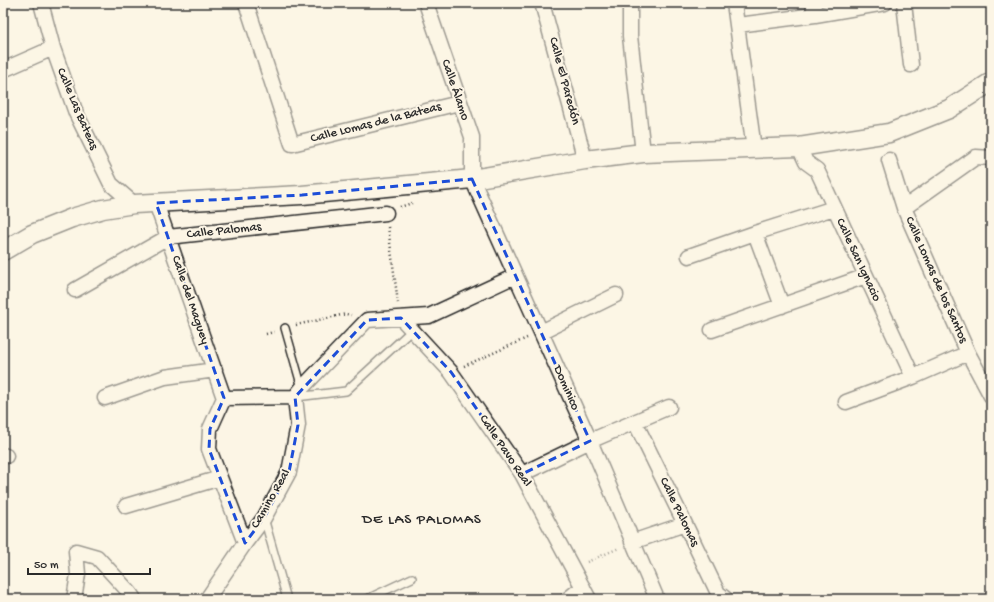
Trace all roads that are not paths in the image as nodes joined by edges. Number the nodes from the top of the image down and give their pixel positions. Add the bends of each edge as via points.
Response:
1 (41, 3) edge
2 (246, 3) edge
3 (426, 3) edge
4 (542, 3) edge
5 (630, 3) edge
6 (734, 3) edge
7 (885, 3) edge
8 (904, 3) edge
9 (814, 9) edge
10 (738, 25) junction
11 (52, 48) junction
12 (911, 65) dead end
13 (3, 70) edge
14 (991, 82) edge
15 (459, 103) junction
16 (799, 147) junction
17 (754, 149) junction
18 (643, 154) junction
19 (991, 158) edge
20 (585, 160) junction
21 (889, 160) dead end
22 (472, 179) junction
23 (156, 203) junction
24 (134, 204) junction
25 (834, 208) junction
26 (904, 208) junction
27 (386, 213) road end
28 (755, 233) junction
29 (168, 237) junction
30 (3, 251) edge
31 (689, 256) dead end
32 (515, 276) junction
33 (866, 276) junction
34 (76, 290) dead end
35 (616, 295) dead end
36 (782, 306) junction
37 (400, 318) junction
38 (285, 328) road end
39 (412, 330) junction
40 (712, 330) dead end
41 (541, 332) junction
42 (968, 353) junction
43 (215, 370) junction
44 (912, 377) junction
45 (298, 393) junction
46 (991, 396) edge
47 (105, 398) dead end
48 (224, 398) junction
49 (846, 402) dead end
50 (668, 407) dead end
51 (634, 422) junction
52 (590, 441) junction
53 (522, 474) junction
54 (220, 478) junction
55 (126, 506) dead end
56 (264, 518) junction
57 (685, 524) junction
58 (632, 542) junction
59 (244, 543) junction
60 (412, 578) dead end
61 (586, 593) edge
62 (719, 597) edge
63 (74, 599) edge
64 (134, 599) edge
65 (207, 599) edge
66 (287, 599) edge
67 (367, 599) edge
68 (568, 599) edge
69 (657, 599) edge

1 - 11 street, Calle Las Bateas
2 - 15 street, Calle Lomas de la Bateas via 292,144
3 - 15 street, Calle Álamo
4 - 20 street, Calle El Paredón
5 - 18 street via 630,36
6 - 10 street
7 - 9 street
8 - 12 street
9 - 10 street
10 - 17 street
11 - 13 street
11 - 24 street, Calle Las Bateas via 76,113 111,184
14 - 16 street via 949,109 889,132
15 - 22 street, Calle Álamo via 472,137
16 - 17 street
16 - 25 street, Calle San Ignacio via 806,162 817,170
17 - 18 street
18 - 20 street
19 - 26 street via 976,157
20 - 22 street
21 - 26 street, Calle Lomas de los Santos
22 - 23 street via 302,195
22 - 32 street, Dominico
23 - 24 street
23 - 29 street, Calle del Maguey
24 - 30 street via 72,218 32,234
25 - 28 street
25 - 33 street, Calle San Ignacio
26 - 42 street, Calle Lomas de los Santos
27 - 29 street, Calle Palomas
28 - 31 street
28 - 36 street
29 - 34 street, Calle Palomas
29 - 43 street, Calle del Maguey
32 - 37 street via 429,316
32 - 41 street, Dominico
33 - 36 street
33 - 44 street, Calle San Ignacio
35 - 41 street
36 - 40 street
37 - 39 street, Calle Pavo Real
37 - 45 street via 367,320
38 - 45 lane
39 - 45 lane via 346,391
39 - 53 street, Calle Pavo Real via 451,372
41 - 52 street, Dominico
42 - 44 street
42 - 46 street, Calle Lomas de los Santos
43 - 47 street via 165,377
43 - 48 street, Calle del Maguey
44 - 49 street
45 - 48 street
45 - 56 street, Camino Real via 298,425 290,472
48 - 54 street via 210,429 209,449
50 - 51 street
51 - 52 street
51 - 57 street, Calle Palomas
52 - 53 street
52 - 58 street, Dominico
53 - 61 street, Calle Pavo Real
54 - 55 street
54 - 59 street
56 - 59 street, Camino Real
56 - 66 lane
57 - 58 street
57 - 62 street, Calle Palomas
58 - 69 street, Dominico
59 - 65 street, Camino Real
60 - 67 lane
61 - 68 street
63 - 64 street via 78,574 76,551 97,557

